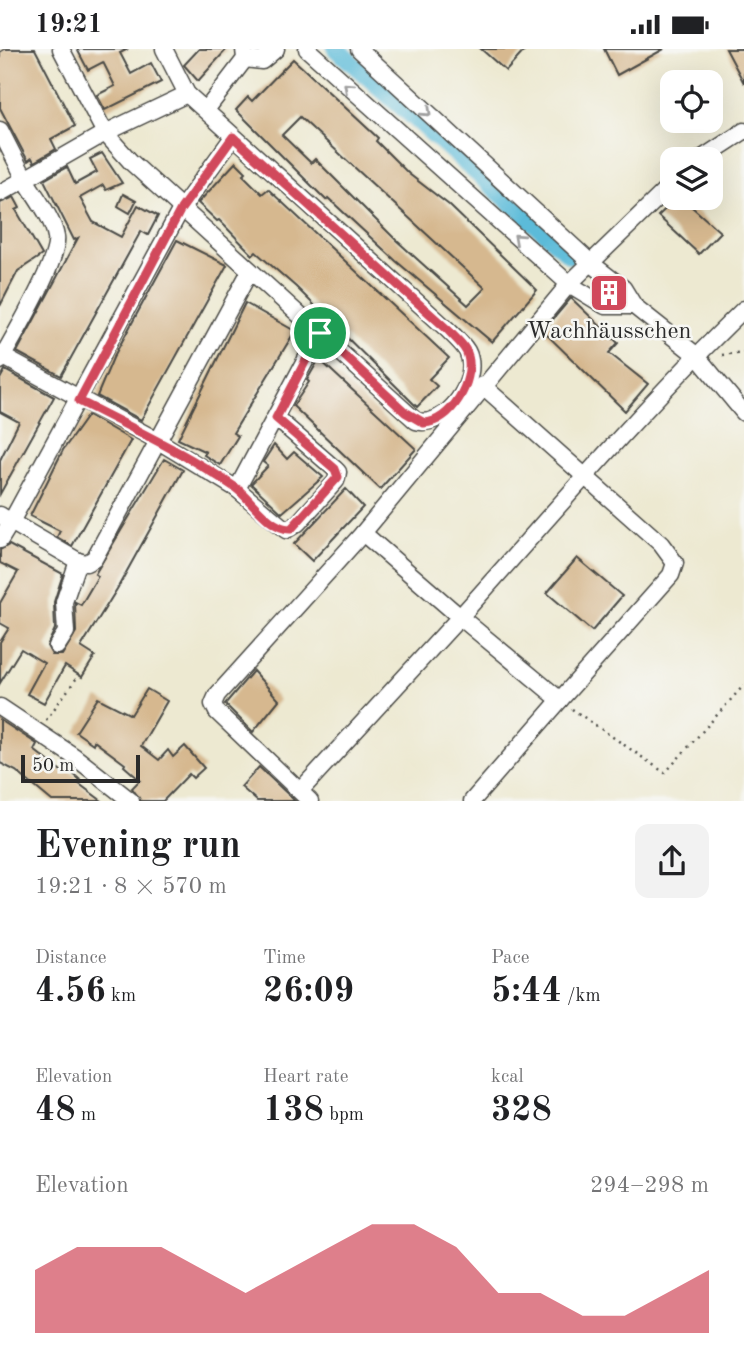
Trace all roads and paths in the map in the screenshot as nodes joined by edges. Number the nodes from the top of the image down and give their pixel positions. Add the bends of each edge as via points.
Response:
1 (61, 49) edge
2 (164, 49) edge
3 (276, 49) edge
4 (307, 49) edge
5 (359, 49) edge
6 (384, 49) edge
7 (245, 54) edge
8 (372, 61) junction
9 (187, 94) junction
10 (206, 110) junction
11 (0, 130) edge
12 (744, 131) edge
13 (105, 133) junction
14 (233, 137) junction
15 (719, 147) edge
16 (24, 179) junction
17 (0, 193) edge
18 (660, 196) edge
19 (181, 209) junction
20 (592, 264) junction
21 (250, 271) junction
22 (569, 284) junction
23 (634, 306) junction
24 (744, 309) edge
25 (320, 333) junction
26 (744, 352) edge
27 (1, 357) edge
28 (699, 359) junction
29 (482, 385) junction
30 (79, 401) junction
31 (744, 413) edge
32 (276, 418) junction
33 (160, 442) junction
34 (586, 475) junction
35 (237, 489) junction
36 (6, 519) edge
37 (363, 533) junction
38 (0, 540) edge
39 (78, 561) junction
40 (460, 617) junction
41 (57, 646) dead end
42 (76, 679) dead end
43 (744, 685) edge
44 (560, 701) junction
45 (0, 707) edge
46 (38, 732) junction
47 (305, 796) edge
48 (129, 800) edge
49 (471, 801) edge

1 - 13 street
2 - 9 street
3 - 7 street via 262,61
22 -> 4 street
5 - 8 street
6 - 8 street
7 - 10 street
8 -> 20 street
9 - 10 street
9 - 13 street
10 - 14 street
11 - 16 street
12 - 15 street
13 - 16 street
13 - 19 street
14 - 19 street
14 - 25 street via 448,330 467,352 468,377 442,416 431,423 416,421
16 - 17 street
16 - 27 street via 51,223 57,245
18 - 20 street
19 - 21 street
19 - 30 street
20 - 22 street
20 - 23 street via 623,288
21 - 25 street
21 - 33 street
22 - 23 street via 605,306
22 - 29 street
23 - 28 street
24 - 28 street
25 - 32 street
26 - 28 path
27 - 30 street
28 - 31 street
28 - 34 street
29 - 34 street
29 - 37 street
30 - 33 street
30 - 36 street
32 - 35 street
32 - 35 street via 338,472 336,481 286,530
33 - 35 street
33 - 39 street via 94,559
34 - 40 street
34 - 44 street via 668,552 676,568
36 - 38 street
36 - 39 street
37 - 40 street
37 - 47 street via 213,700 217,712
39 - 41 street via 64,602 66,632
40 - 44 street
40 - 47 street
42 - 46 path
43 - 44 path via 665,773
44 - 49 street
45 - 46 street
46 - 48 street

